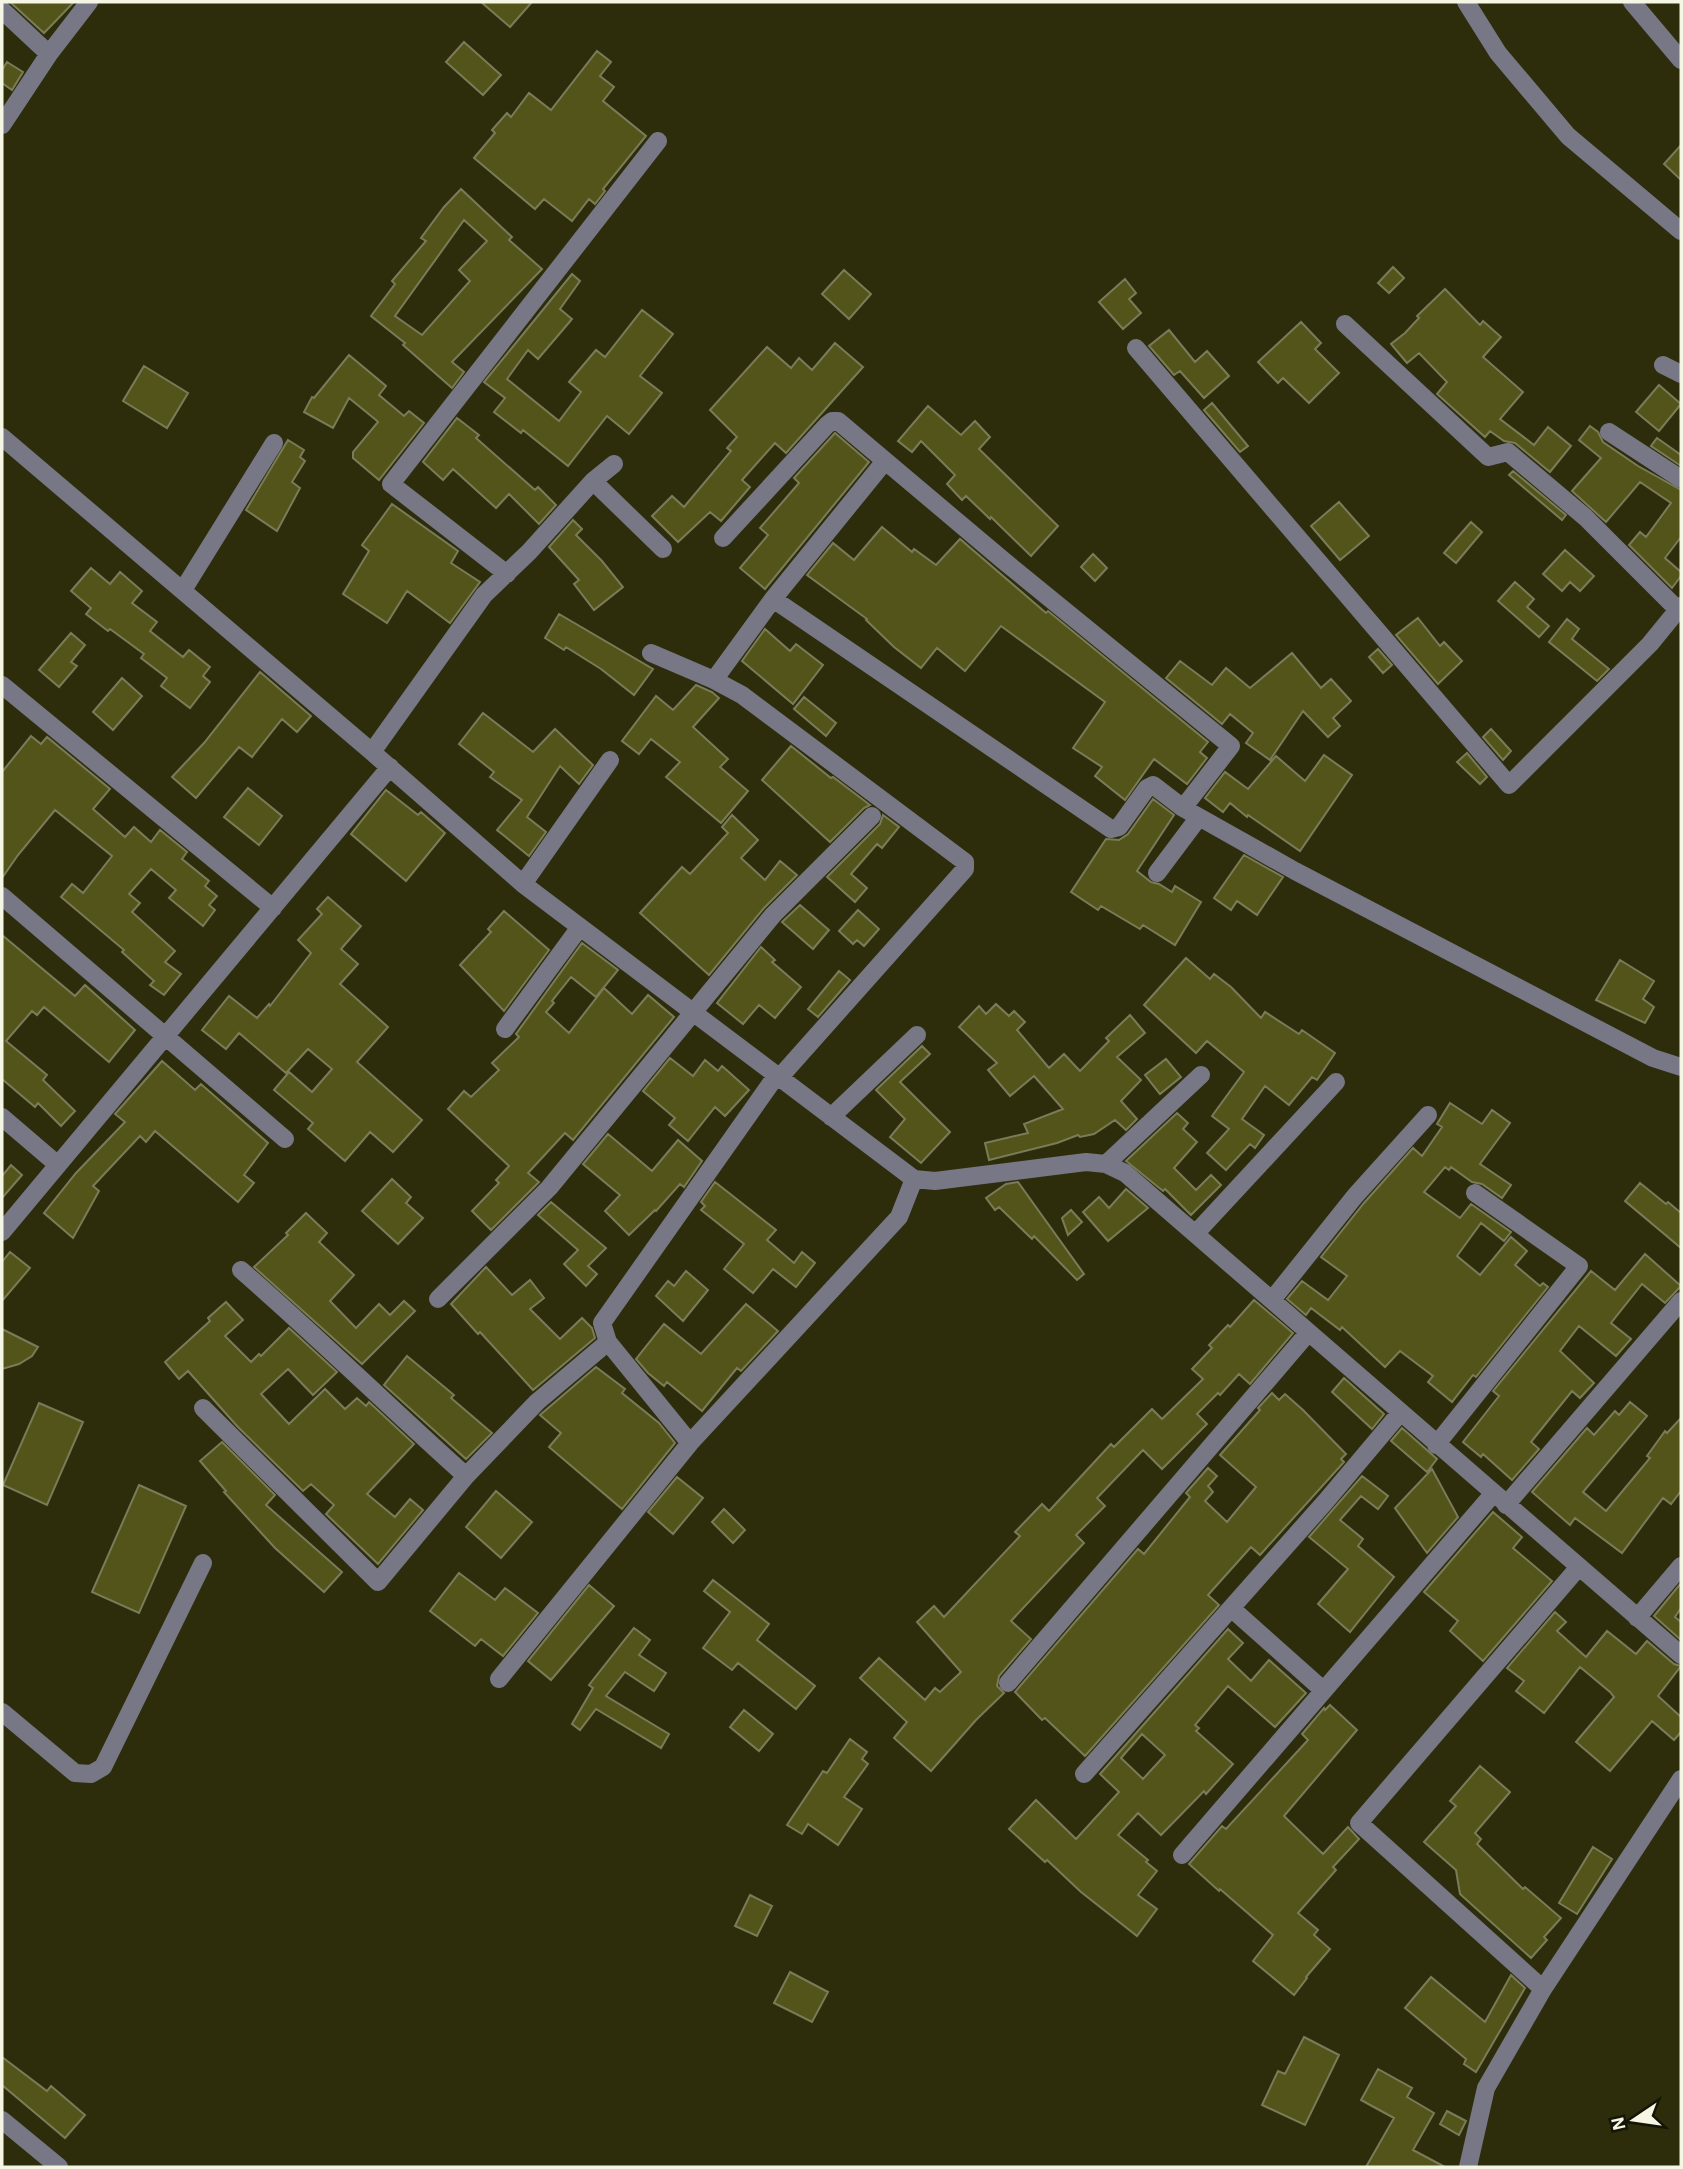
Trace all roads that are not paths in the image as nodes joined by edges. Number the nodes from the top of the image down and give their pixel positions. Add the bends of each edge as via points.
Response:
1 (89, 2) edge
2 (1466, 2) edge
3 (1632, 2) edge
4 (2, 10) edge
5 (49, 54) junction
6 (1681, 60) edge
7 (2, 125) edge
8 (658, 141) dead end
9 (1681, 231) edge
10 (1345, 324) dead end
11 (1136, 348) dead end
12 (1663, 365) dead end
13 (1681, 374) edge
14 (1609, 432) dead end
15 (2, 437) edge
16 (274, 443) dead end
17 (885, 461) junction
18 (614, 464) dead end
19 (1681, 479) edge
20 (593, 481) junction
21 (723, 538) dead end
22 (663, 549) dead end
23 (507, 573) junction
24 (183, 590) junction
25 (773, 599) junction
26 (1680, 608) edge
27 (651, 653) dead end
28 (714, 680) junction
29 (2, 685) edge
30 (372, 752) junction
31 (610, 760) dead end
32 (390, 768) junction
33 (1191, 812) junction
34 (872, 816) dead end
35 (1157, 873) dead end
36 (523, 884) junction
37 (2, 895) edge
38 (273, 908) junction
39 (580, 927) junction
40 (693, 1013) junction
41 (505, 1028) dead end
42 (917, 1035) dead end
43 (165, 1037) junction
44 (1681, 1068) edge
45 (1201, 1075) dead end
46 (777, 1077) junction
47 (1336, 1083) dead end
48 (1428, 1115) dead end
49 (2, 1117) edge
50 (831, 1117) junction
51 (285, 1139) dead end
52 (1107, 1164) junction
53 (58, 1166) junction
54 (914, 1179) junction
55 (1475, 1194) dead end
56 (2, 1232) edge
57 (1196, 1233) junction
58 (241, 1270) dead end
59 (438, 1299) dead end
60 (1272, 1300) junction
61 (1681, 1301) edge
62 (1308, 1333) junction
63 (608, 1342) junction
64 (203, 1408) dead end
65 (1399, 1413) junction
66 (690, 1443) junction
67 (1436, 1445) junction
68 (466, 1476) junction
69 (1500, 1500) junction
70 (203, 1563) dead end
71 (1681, 1566) edge
72 (1578, 1568) junction
73 (1231, 1608) junction
74 (1637, 1618) junction
75 (1681, 1655) edge
76 (499, 1679) dead end
77 (1008, 1683) dead end
78 (1323, 1690) junction
79 (2, 1712) edge
80 (1084, 1774) dead end
81 (1681, 1779) edge
82 (1182, 1855) dead end
83 (1543, 1989) junction
84 (2, 2120) edge
85 (59, 2167) edge
86 (1468, 2167) edge

1 - 5 street
2 - 9 street via 1498,53 1568,136
3 - 6 street
4 - 5 street
5 - 7 street
8 - 23 street via 391,484
10 - 26 street via 1488,457 1508,452 1585,517
11 - 26 street via 1509,785
12 - 13 street
14 - 19 street
15 - 24 street
16 - 24 street
17 - 21 street via 838,421 832,421
17 - 25 street
17 - 33 street via 1231,746
18 - 20 street
20 - 22 street
20 - 23 street
23 - 30 street via 484,595
24 - 30 street
25 - 28 street
25 - 33 street via 1111,830 1119,827 1150,785
27 - 28 street
28 - 46 street via 742,695 965,862 965,869
29 - 38 street
30 - 32 street
31 - 36 street
32 - 36 street
32 - 38 street
33 - 35 street
33 - 44 street via 1295,871 1653,1058
34 - 40 street via 773,915
36 - 39 street
37 - 43 street
38 - 43 street
39 - 40 street
39 - 41 street
40 - 46 street
40 - 59 street via 549,1188
42 - 50 street
43 - 51 street
43 - 53 street
45 - 52 street
46 - 50 street
46 - 63 street via 602,1323
47 - 57 street
48 - 60 street
49 - 53 street
50 - 54 street
52 - 54 street via 1086,1162 935,1181
52 - 57 street via 1125,1173
53 - 56 street
54 - 66 street via 898,1217
55 - 67 street via 1579,1266
57 - 60 street
58 - 68 street
60 - 62 street
61 - 69 street
62 - 65 street
62 - 77 street
63 - 66 street
63 - 68 street via 537,1402
64 - 68 street via 378,1582
65 - 67 street
65 - 73 street
66 - 76 street
67 - 69 street
69 - 72 street
69 - 78 street
70 - 79 street via 103,1767 91,1774 75,1773
71 - 74 street
72 - 74 street
72 - 83 street via 1359,1823
73 - 78 street
73 - 80 street
74 - 75 street
78 - 82 street
81 - 83 street
83 - 86 street via 1486,2088
84 - 85 street

